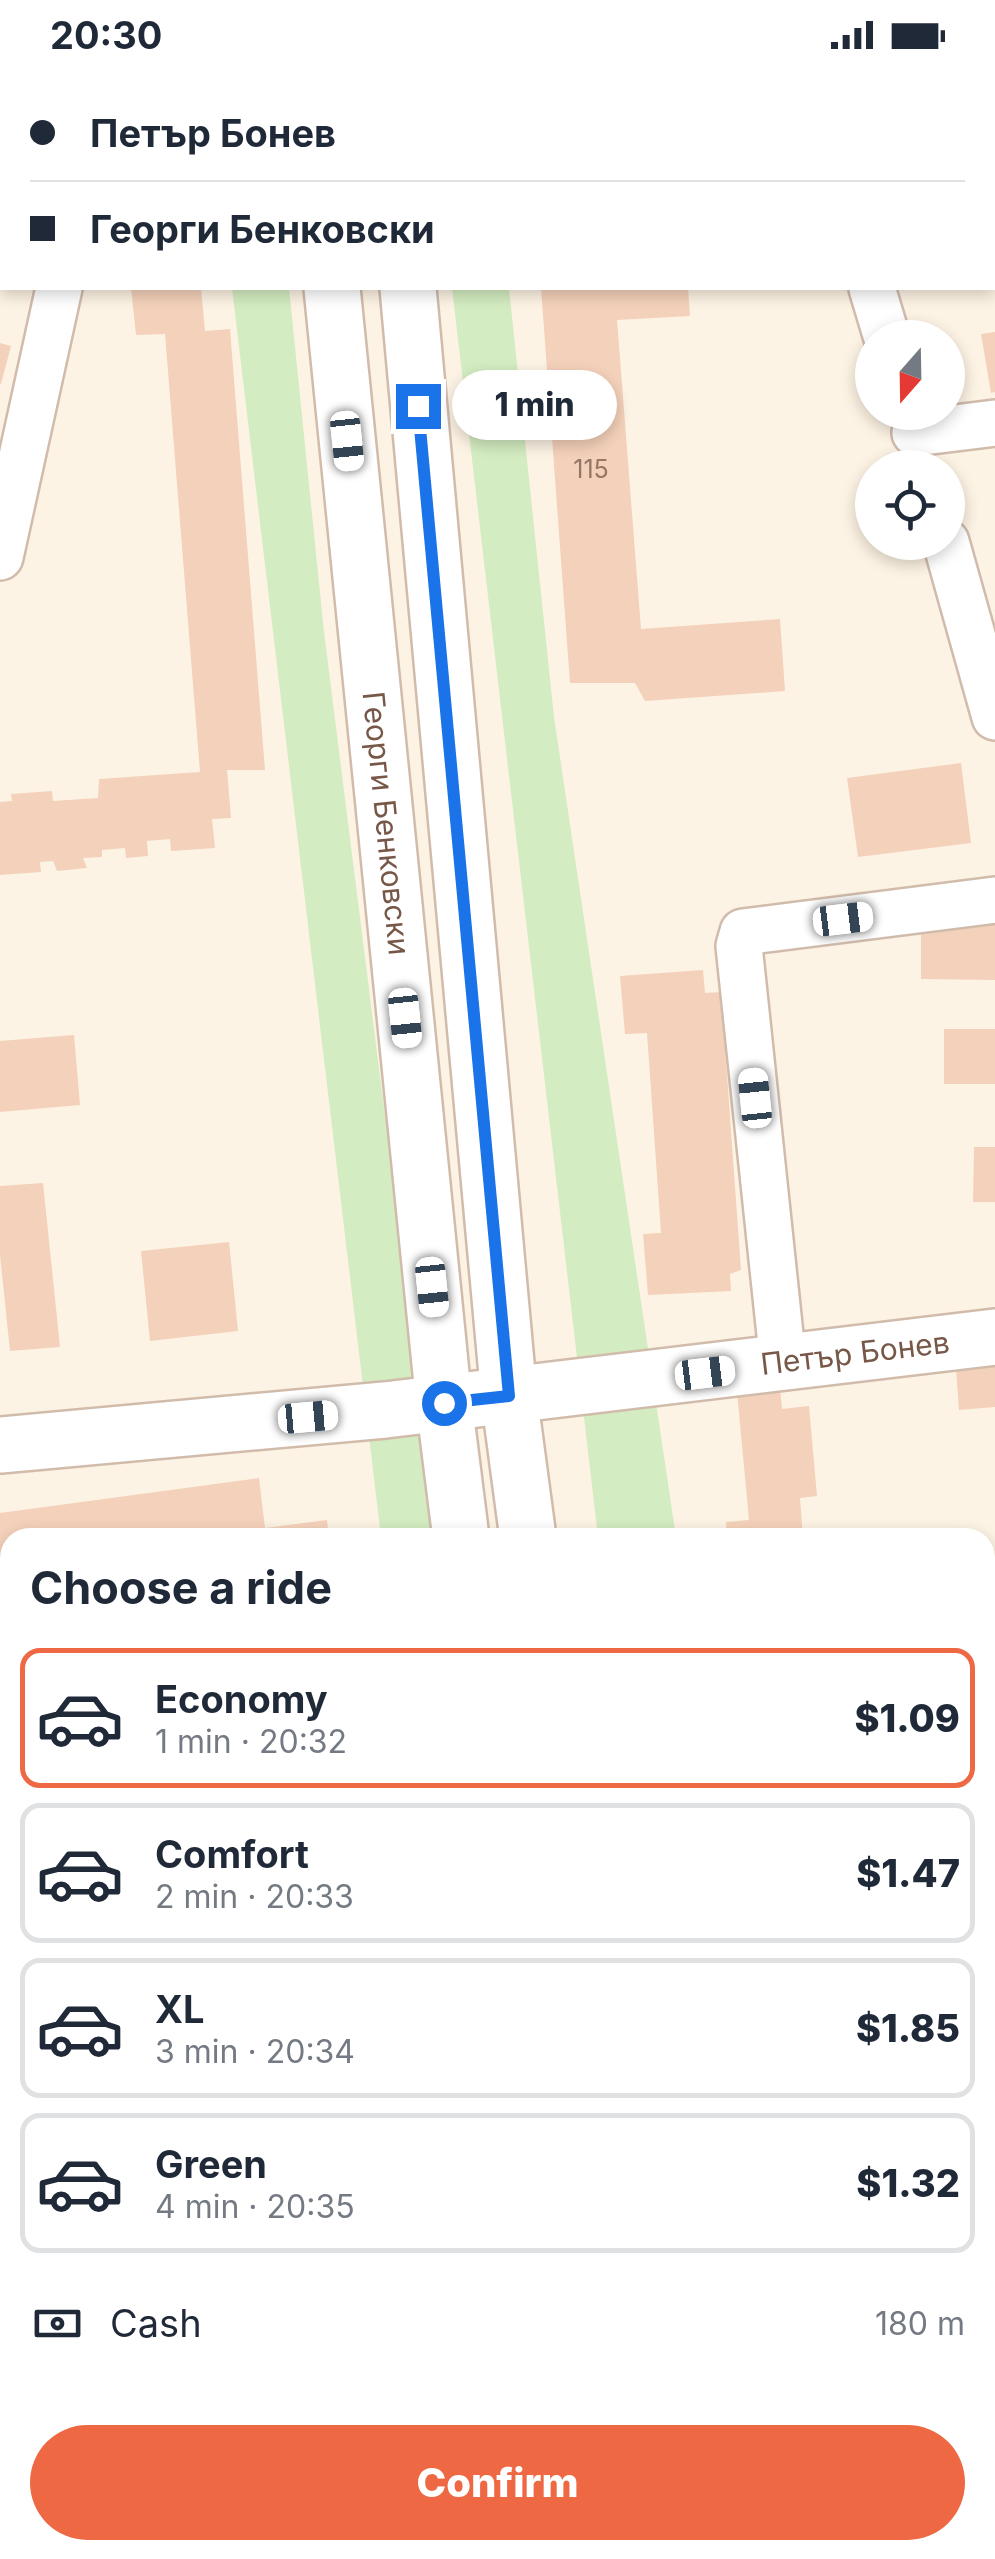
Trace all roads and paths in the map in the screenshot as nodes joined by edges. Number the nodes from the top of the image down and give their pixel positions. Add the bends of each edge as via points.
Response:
1 (59, 290) edge
2 (332, 290) edge
3 (408, 290) edge
4 (873, 290) edge
5 (882, 320) edge
6 (995, 423) edge
7 (916, 438) edge
8 (0, 557) edge
9 (951, 560) edge
10 (995, 717) edge
11 (995, 900) edge
12 (995, 1337) edge
13 (783, 1363) junction
14 (509, 1396) junction
15 (444, 1403) junction
16 (0, 1444) edge
17 (460, 1528) edge
18 (527, 1528) edge

1 - 8 street
2 - 15 street, Георги Бенковски
3 - 14 street
4 - 5 street
6 - 7 street
9 - 10 street
11 - 13 street via 743,932
12 - 13 street, Петър Бонев
13 - 14 street, Петър Бонев
14 - 15 street, Петър Бонев
14 - 18 street
15 - 16 street, Петър Бонев
15 - 17 street, Георги Бенковски

